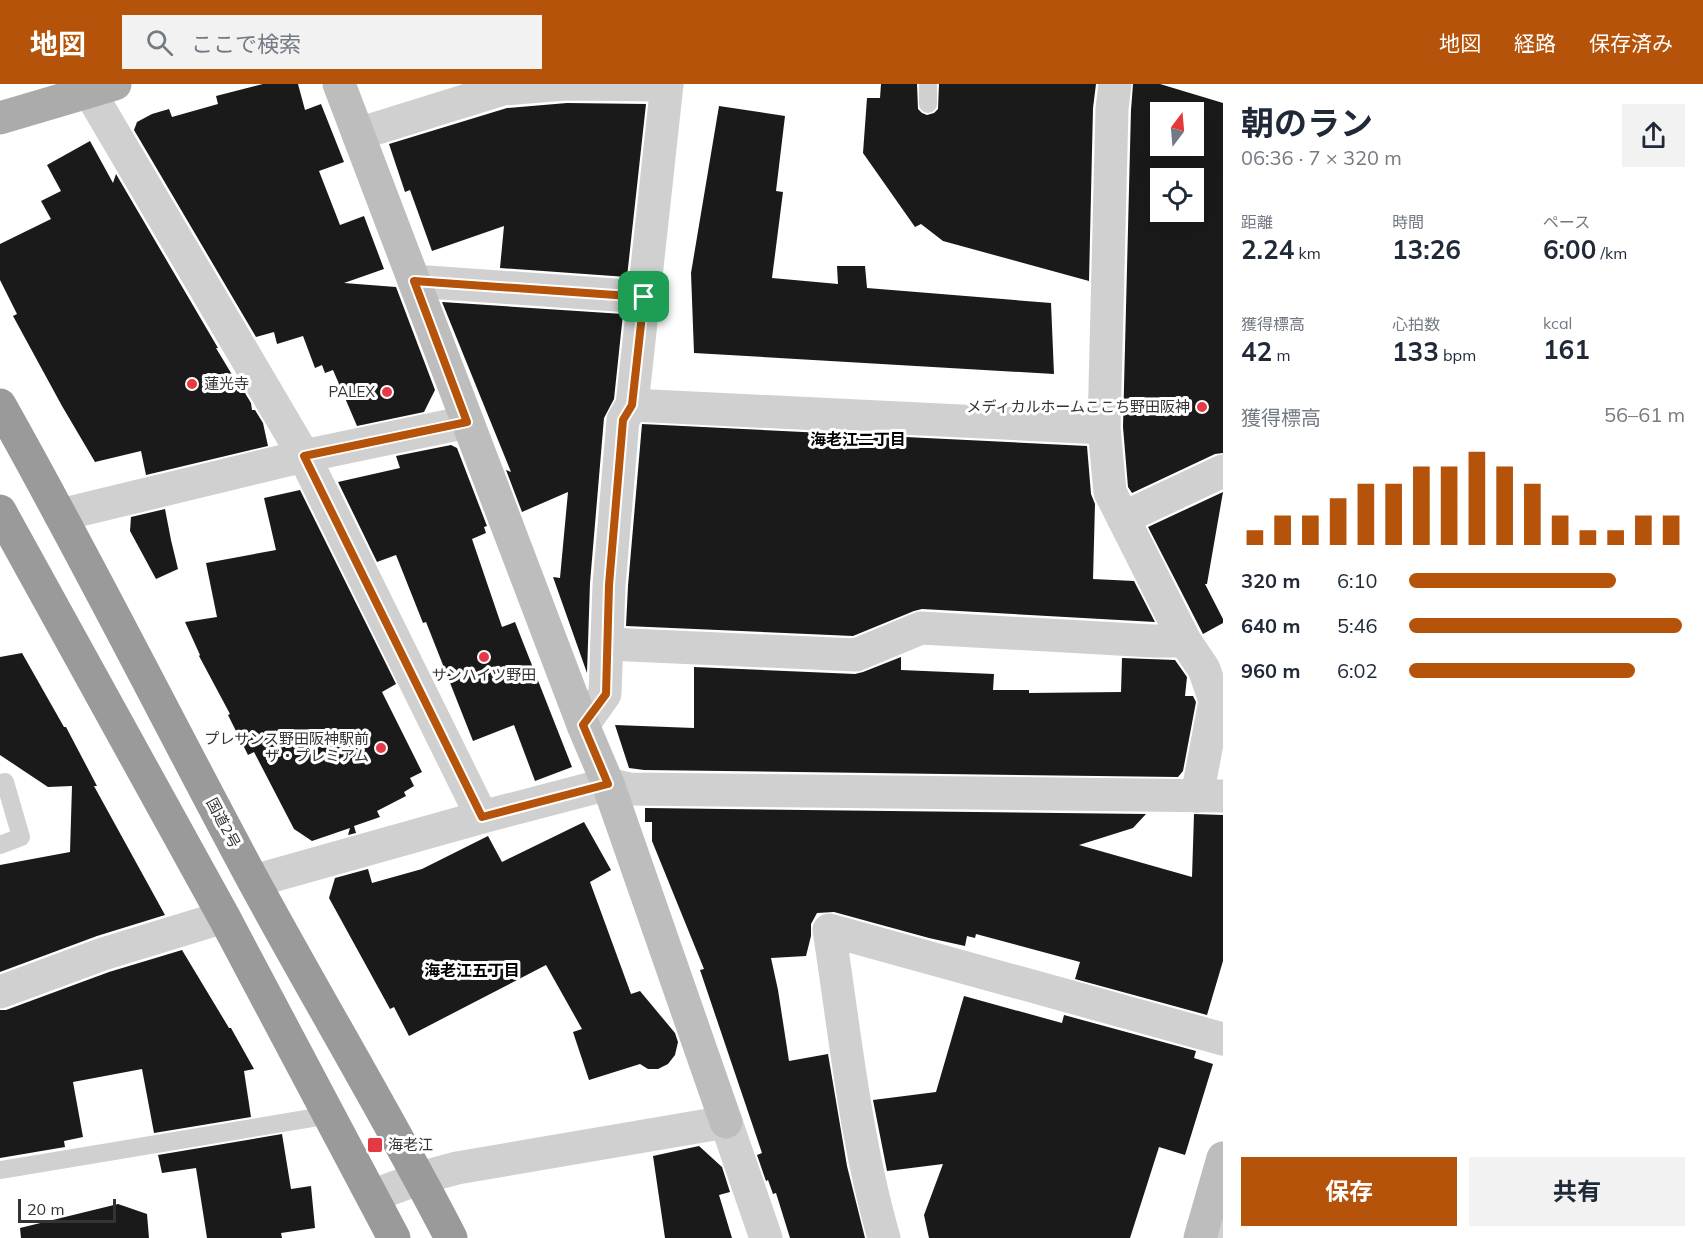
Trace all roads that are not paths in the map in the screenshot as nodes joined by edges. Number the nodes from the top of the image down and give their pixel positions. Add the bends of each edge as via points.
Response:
1 (339, 84) edge
2 (667, 84) edge
3 (928, 84) edge
4 (1115, 84) edge
5 (102, 88) edge
6 (928, 104) dead end
7 (0, 118) edge
8 (358, 134) junction
9 (414, 281) junction
10 (644, 297) junction
11 (0, 405) edge
12 (632, 405) junction
13 (467, 422) junction
14 (1104, 428) junction
15 (304, 456) junction
16 (1223, 471) edge
17 (0, 511) edge
18 (60, 515) junction
19 (1123, 518) junction
20 (1185, 641) junction
21 (607, 644) junction
22 (583, 725) junction
23 (0, 783) edge
24 (608, 784) junction
25 (1210, 796) edge
26 (482, 817) junction
27 (0, 845) edge
28 (254, 881) junction
29 (224, 917) junction
30 (0, 992) edge
31 (1223, 1039) edge
32 (330, 1115) junction
33 (726, 1122) junction
34 (1223, 1158) edge
35 (0, 1170) edge
36 (420, 1178) junction
37 (372, 1196) junction
38 (1209, 1233) edge
39 (394, 1238) edge
40 (450, 1238) edge
41 (766, 1238) edge
42 (884, 1238) edge

1 - 8 street
2 - 8 street via 566,84 503,89
2 - 10 street
3 - 6 lane
4 - 14 street
5 - 7 main road
5 - 15 street
8 - 9 street
9 - 10 street
9 - 13 street
10 - 12 street
11 - 18 highway, 国道2号
12 - 14 street
12 - 21 street via 623,420
13 - 15 street
13 - 22 street
14 - 19 street via 1110,492
15 - 18 street
15 - 26 street
16 - 19 street
17 - 29 highway
18 - 28 highway, 国道2号
19 - 20 street
20 - 21 street via 921,628 856,655
20 - 25 street via 1204,669 1215,701
21 - 22 street via 606,694
22 - 24 street
23 - 27 lane via 5,782 21,837
24 - 25 street via 630,789
24 - 26 street
24 - 33 street
26 - 28 street
28 - 36 highway, 国道2号
29 - 30 street via 104,954
29 - 32 highway
31 - 42 street via 829,930 855,1101 872,1196
32 - 35 lane
32 - 37 highway
33 - 36 street
33 - 41 street
34 - 38 street
36 - 37 street
36 - 40 highway, 国道2号
37 - 39 highway

